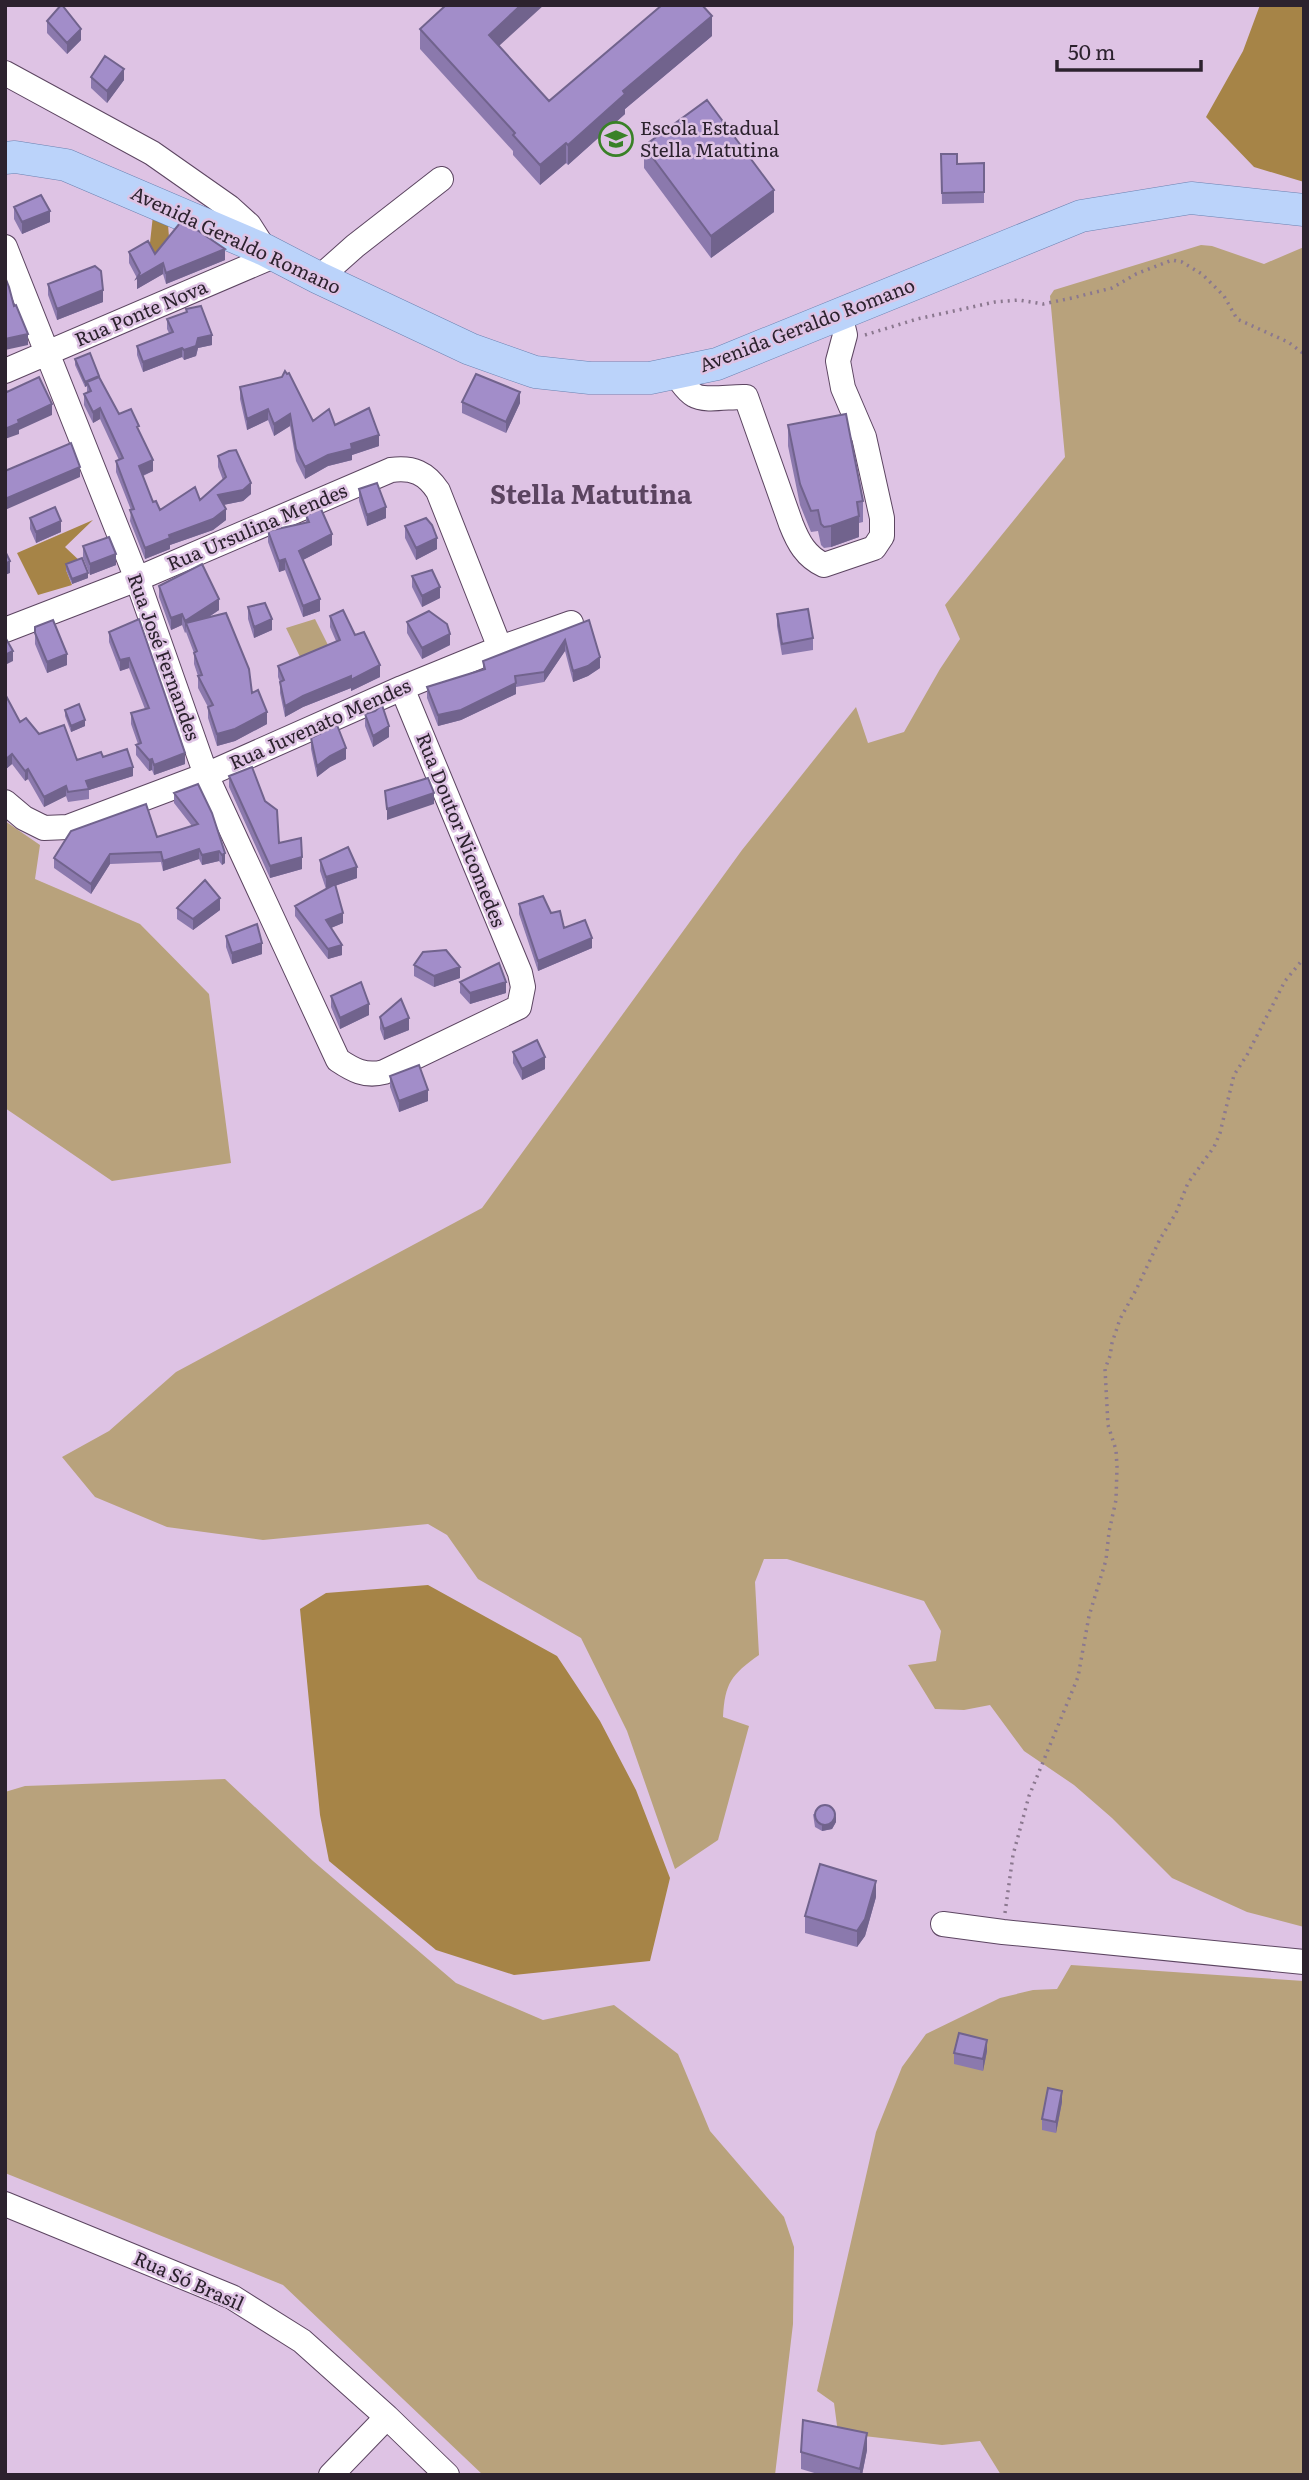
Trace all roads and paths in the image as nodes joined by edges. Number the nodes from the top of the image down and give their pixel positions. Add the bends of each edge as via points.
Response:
1 (5, 73) edge
2 (5, 158) edge
3 (441, 179) dead end
4 (1304, 209) edge
5 (5, 247) edge
6 (271, 252) junction
7 (319, 278) junction
8 (842, 328) junction
9 (47, 354) junction
10 (1304, 354) edge
11 (5, 371) edge
12 (674, 373) junction
13 (137, 579) junction
14 (571, 623) dead end
15 (5, 630) edge
16 (500, 648) junction
17 (402, 688) junction
18 (206, 775) junction
19 (5, 802) edge
20 (1304, 958) edge
21 (338, 1060) joint
22 (943, 1924) dead end
23 (1003, 1932) junction
24 (1304, 1962) edge
25 (5, 2204) edge
26 (387, 2417) junction
27 (331, 2475) edge
28 (447, 2475) edge

1 - 6 street via 152,153 229,207
2 - 6 main road, Avenida Geraldo Romano via 66,165
3 - 7 street
4 - 8 main road, Avenida Geraldo Romano via 1191,198 1081,216
5 - 9 street, Rua José Fernandes
6 - 7 main road, Avenida Geraldo Romano
6 - 9 street, Rua Ponte Nova
7 - 12 main road, Avenida Geraldo Romano via 470,349 535,372 590,378 650,378
8 - 10 path via 917,319 995,302 1043,304 1112,288 1172,260 1202,274 1224,296 1237,319
8 - 12 main road, Avenida Geraldo Romano
8 - 12 street via 838,361 843,388 864,437 882,536 874,548 824,565 811,560 795,533 746,397 693,395
9 - 11 street, Rua Ponte Nova
9 - 13 street, Rua José Fernandes
13 - 15 street, Rua Ursulina Mendes
13 - 16 street, Rua Ursulina Mendes via 391,470 406,468 430,480 438,491
13 - 18 street, Rua José Fernandes
14 - 16 street, Rua Juvenato Mendes
16 - 17 street, Rua Juvenato Mendes
17 - 18 street, Rua Juvenato Mendes
17 - 21 street, Rua Doutor Nicomedes via 523,987 519,1007 384,1072 355,1071
18 - 19 street, Rua Juvenato Mendes via 68,827 44,828
18 - 21 street, Rua José Fernandes
20 - 23 path via 1284,981 1234,1075 1214,1147 1188,1183 1112,1343 1105,1368 1108,1425 1117,1467 1106,1560 1078,1677 1029,1796 1013,1855
22 - 23 street
23 - 24 street
25 - 26 street, Rua Só Brasil via 232,2297 302,2341
26 - 27 street
26 - 28 street, Rua Só Brasil

